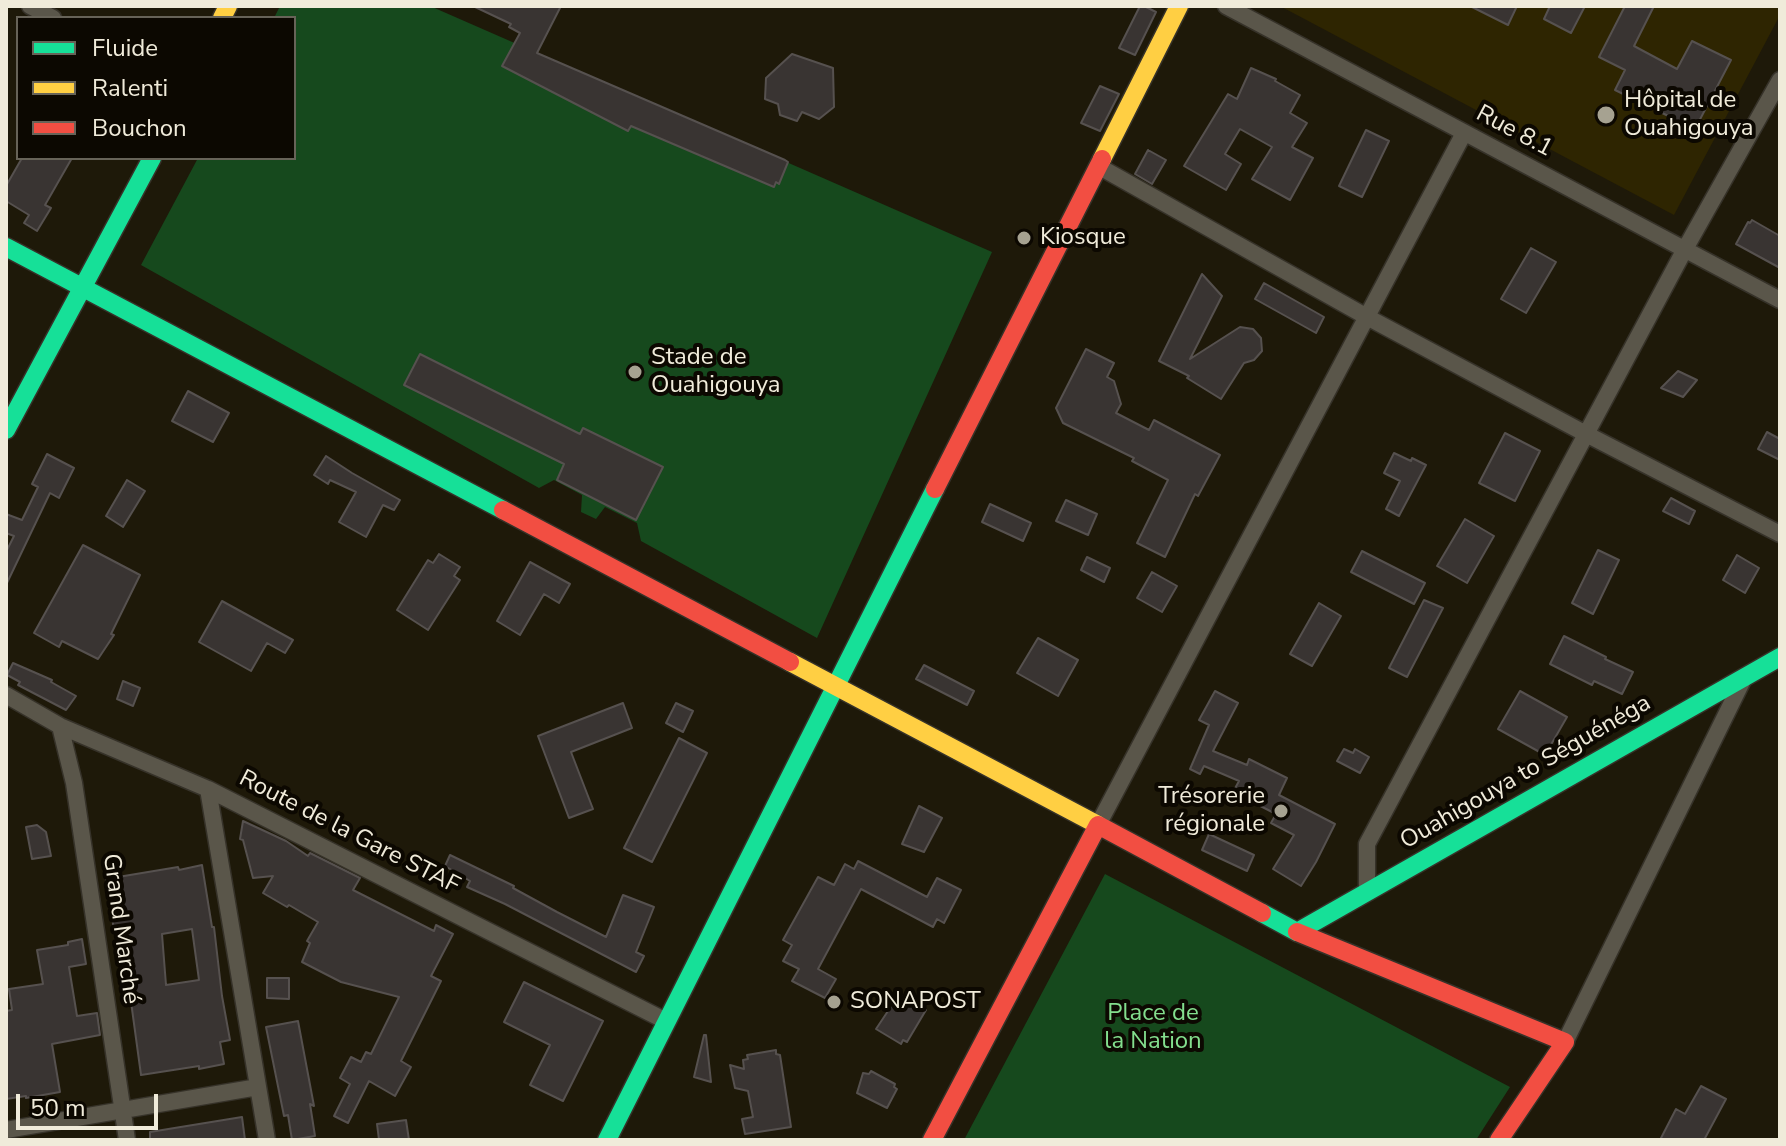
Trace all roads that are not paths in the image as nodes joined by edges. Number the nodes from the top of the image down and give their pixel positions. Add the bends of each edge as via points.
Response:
1 (30, 6) edge
2 (1179, 6) edge
3 (1226, 6) edge
4 (49, 16) edge
5 (1780, 80) edge
6 (1464, 133) junction
7 (151, 160) edge
8 (1098, 166) junction
9 (6, 247) edge
10 (1685, 249) junction
11 (82, 287) junction
12 (1780, 300) edge
13 (1367, 317) junction
14 (6, 430) edge
15 (1586, 434) junction
16 (1780, 534) edge
17 (1780, 657) edge
18 (1746, 675) junction
19 (836, 685) junction
20 (6, 695) edge
21 (60, 726) junction
22 (208, 789) junction
23 (1098, 825) junction
24 (1367, 892) junction
25 (1297, 932) junction
26 (666, 1021) junction
27 (1565, 1042) junction
28 (258, 1087) junction
29 (123, 1110) junction
30 (6, 1130) edge
31 (127, 1140) edge
32 (267, 1140) edge
33 (607, 1140) edge
34 (932, 1140) edge
35 (1499, 1140) edge

1 - 4 street
2 - 8 main road
3 - 6 street, Rue 8.1
5 - 10 street
6 - 10 street, Rue 8.1
6 - 13 street
7 - 11 main road
8 - 13 street
8 - 19 main road
9 - 11 main road
10 - 12 street, Rue 8.1
10 - 15 street
11 - 14 main road
11 - 19 main road
13 - 15 street
13 - 23 street
15 - 16 street
15 - 24 street via 1367,844
17 - 18 main road, Ouahigouya to Séguénéga
18 - 24 main road, Ouahigouya to Séguénéga
18 - 27 street
19 - 23 main road
19 - 26 main road
20 - 21 street, Route de la Gare STAF
21 - 22 street, Route de la Gare STAF
21 - 29 street, Grand Marché via 74,783
22 - 26 street, Route de la Gare STAF
22 - 28 street
23 - 25 main road
23 - 34 main road
24 - 25 main road, Ouahigouya to Séguénéga
25 - 27 main road
26 - 33 main road
27 - 35 main road
28 - 29 street
28 - 32 street
29 - 30 street
29 - 31 street, Grand Marché

